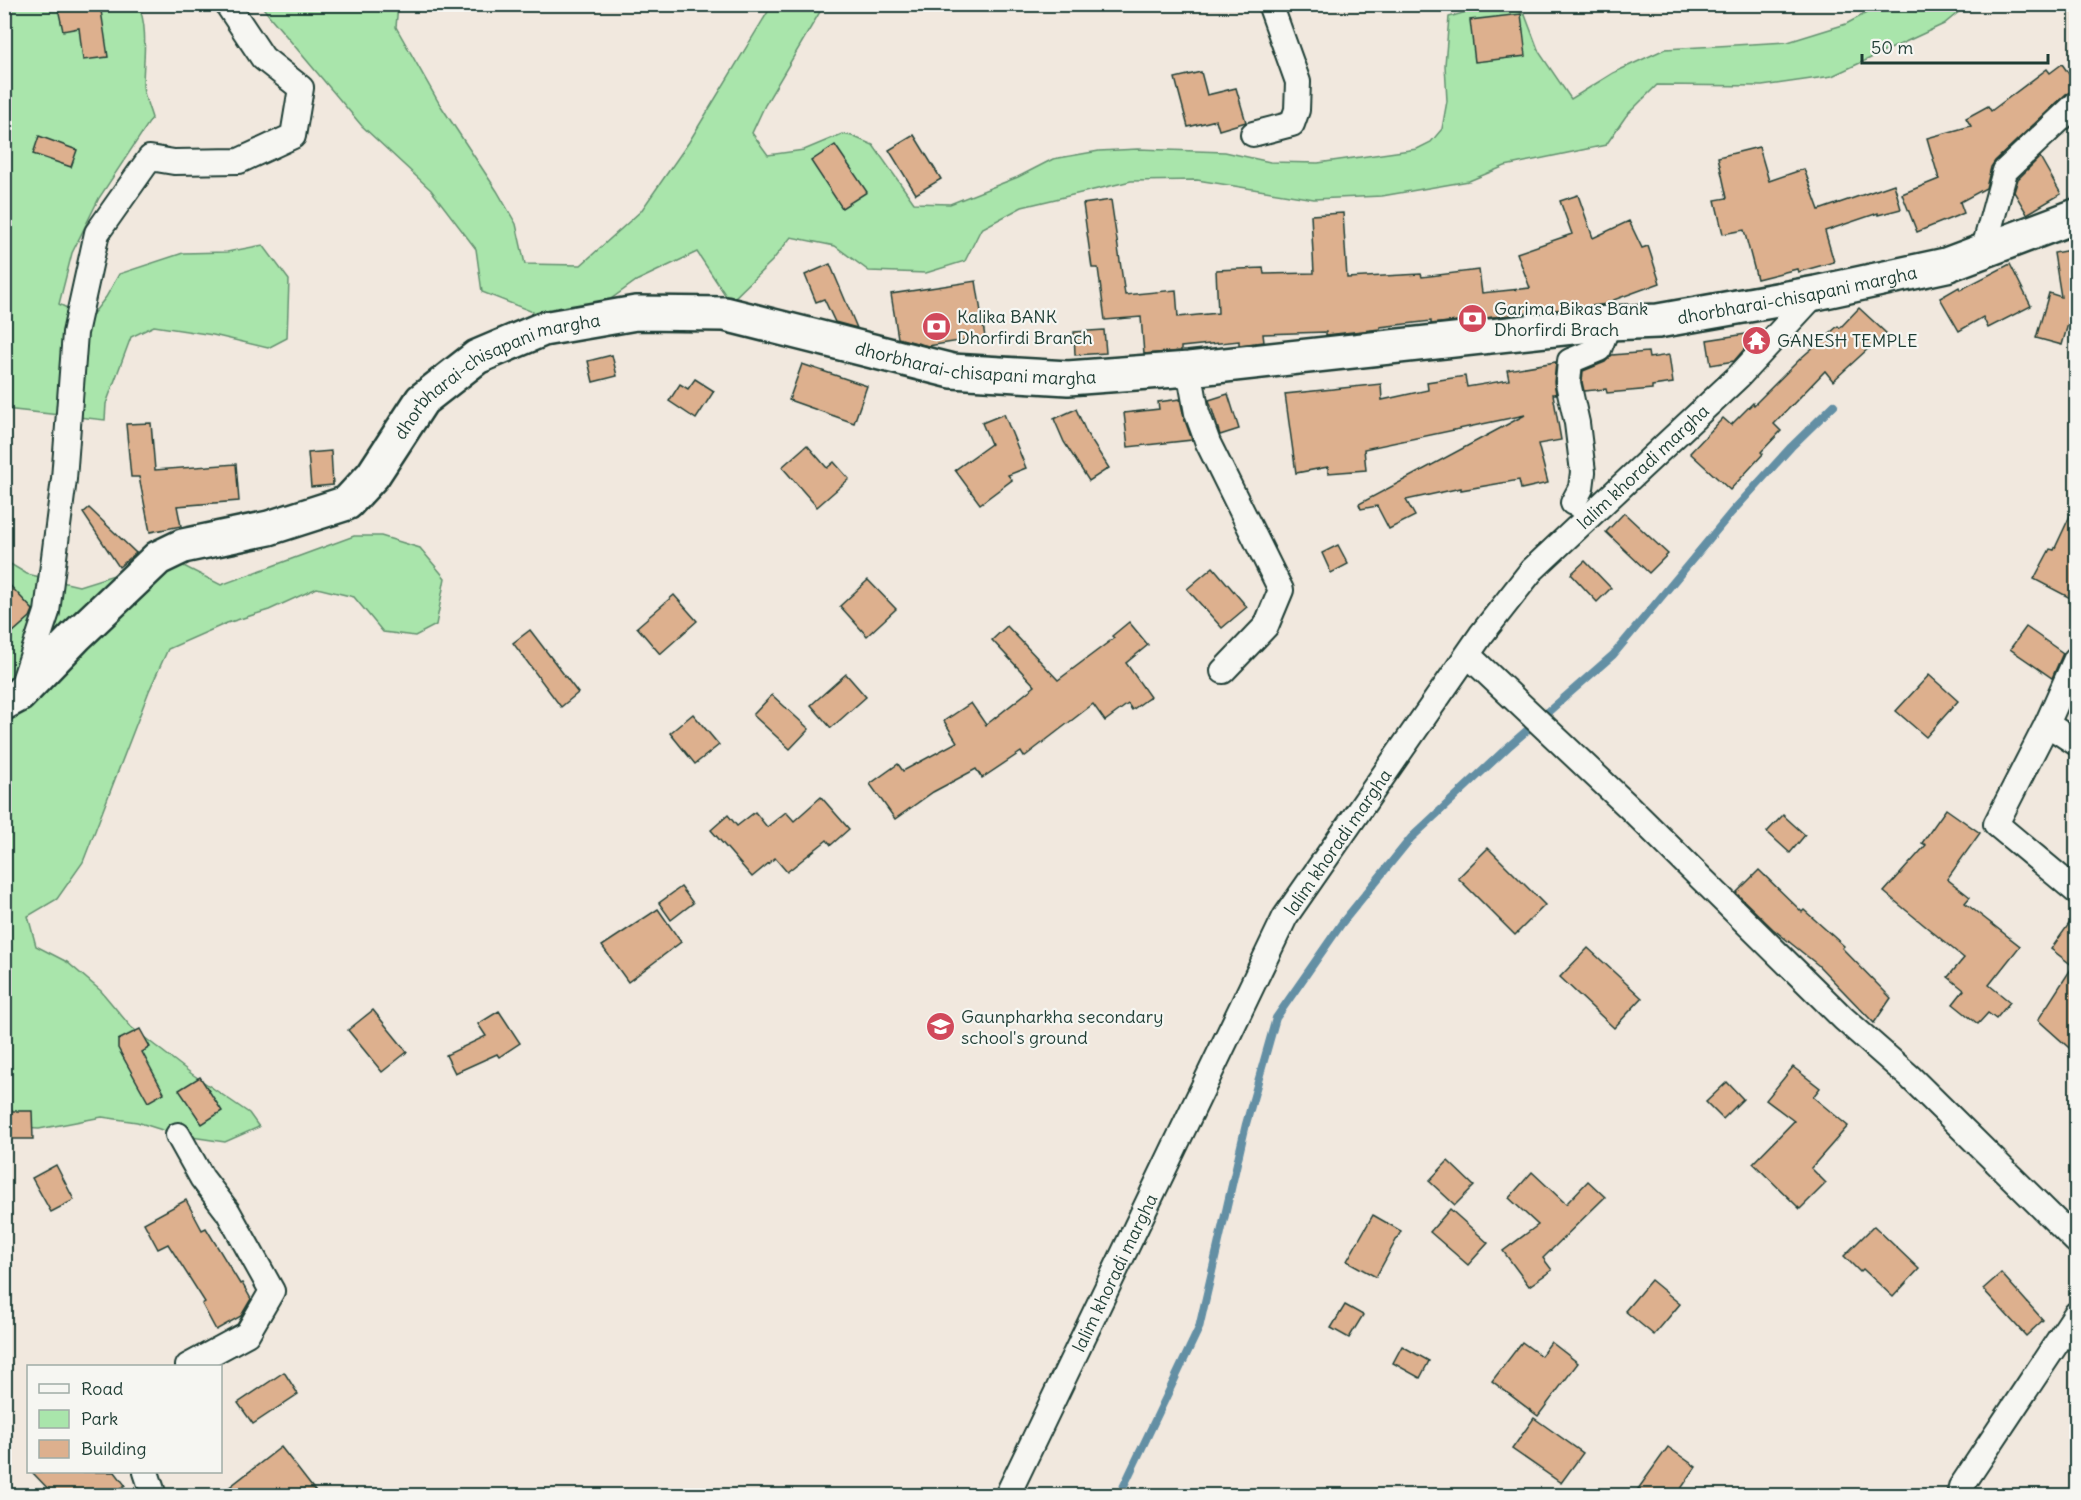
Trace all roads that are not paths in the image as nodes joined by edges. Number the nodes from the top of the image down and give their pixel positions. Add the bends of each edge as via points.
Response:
1 (227, 4) edge
2 (1270, 4) edge
3 (2076, 104) edge
4 (1253, 134) dead end
5 (2076, 216) edge
6 (1983, 252) junction
7 (1816, 293) junction
8 (1609, 323) junction
9 (1190, 369) junction
10 (1573, 503) dead end
11 (1468, 655) junction
12 (2076, 659) edge
13 (1223, 671) dead end
14 (12, 699) edge
15 (2048, 724) junction
16 (2076, 743) edge
17 (2076, 891) edge
18 (178, 1135) dead end
19 (2076, 1241) edge
20 (2076, 1314) edge
21 (190, 1365) edge
22 (146, 1473) edge
23 (154, 1496) edge
24 (1007, 1496) edge
25 (1959, 1496) edge

1 - 14 street via 263,58 301,88 293,136 239,161 174,162 150,158 97,233 75,333 64,478 47,612
2 - 4 street via 1298,81 1297,110 1292,124
3 - 6 street via 2004,171
5 - 6 street, dhorbharai-chisapani margha
6 - 7 street, dhorbharai-chisapani margha via 1946,265
7 - 8 street, dhorbharai-chisapani margha via 1658,321
7 - 11 street, lalim khoradi margha via 1739,376 1532,570
8 - 9 street, dhorbharai-chisapani margha
8 - 10 street via 1599,349 1570,361 1568,383 1583,472 1581,488
9 - 13 street via 1197,413 1208,443 1281,590 1266,626
9 - 14 street, dhorbharai-chisapani margha via 1068,378 952,371 725,314 636,313 543,329 477,357 422,400 373,475 347,503 269,528 183,546 158,558
11 - 19 street
11 - 24 street, lalim khoradi margha via 1285,917
12 - 15 street
15 - 16 street
15 - 17 street via 1996,824
18 - 21 street via 202,1178 228,1212 272,1292 247,1334
20 - 25 street via 1961,1487
22 - 23 street

